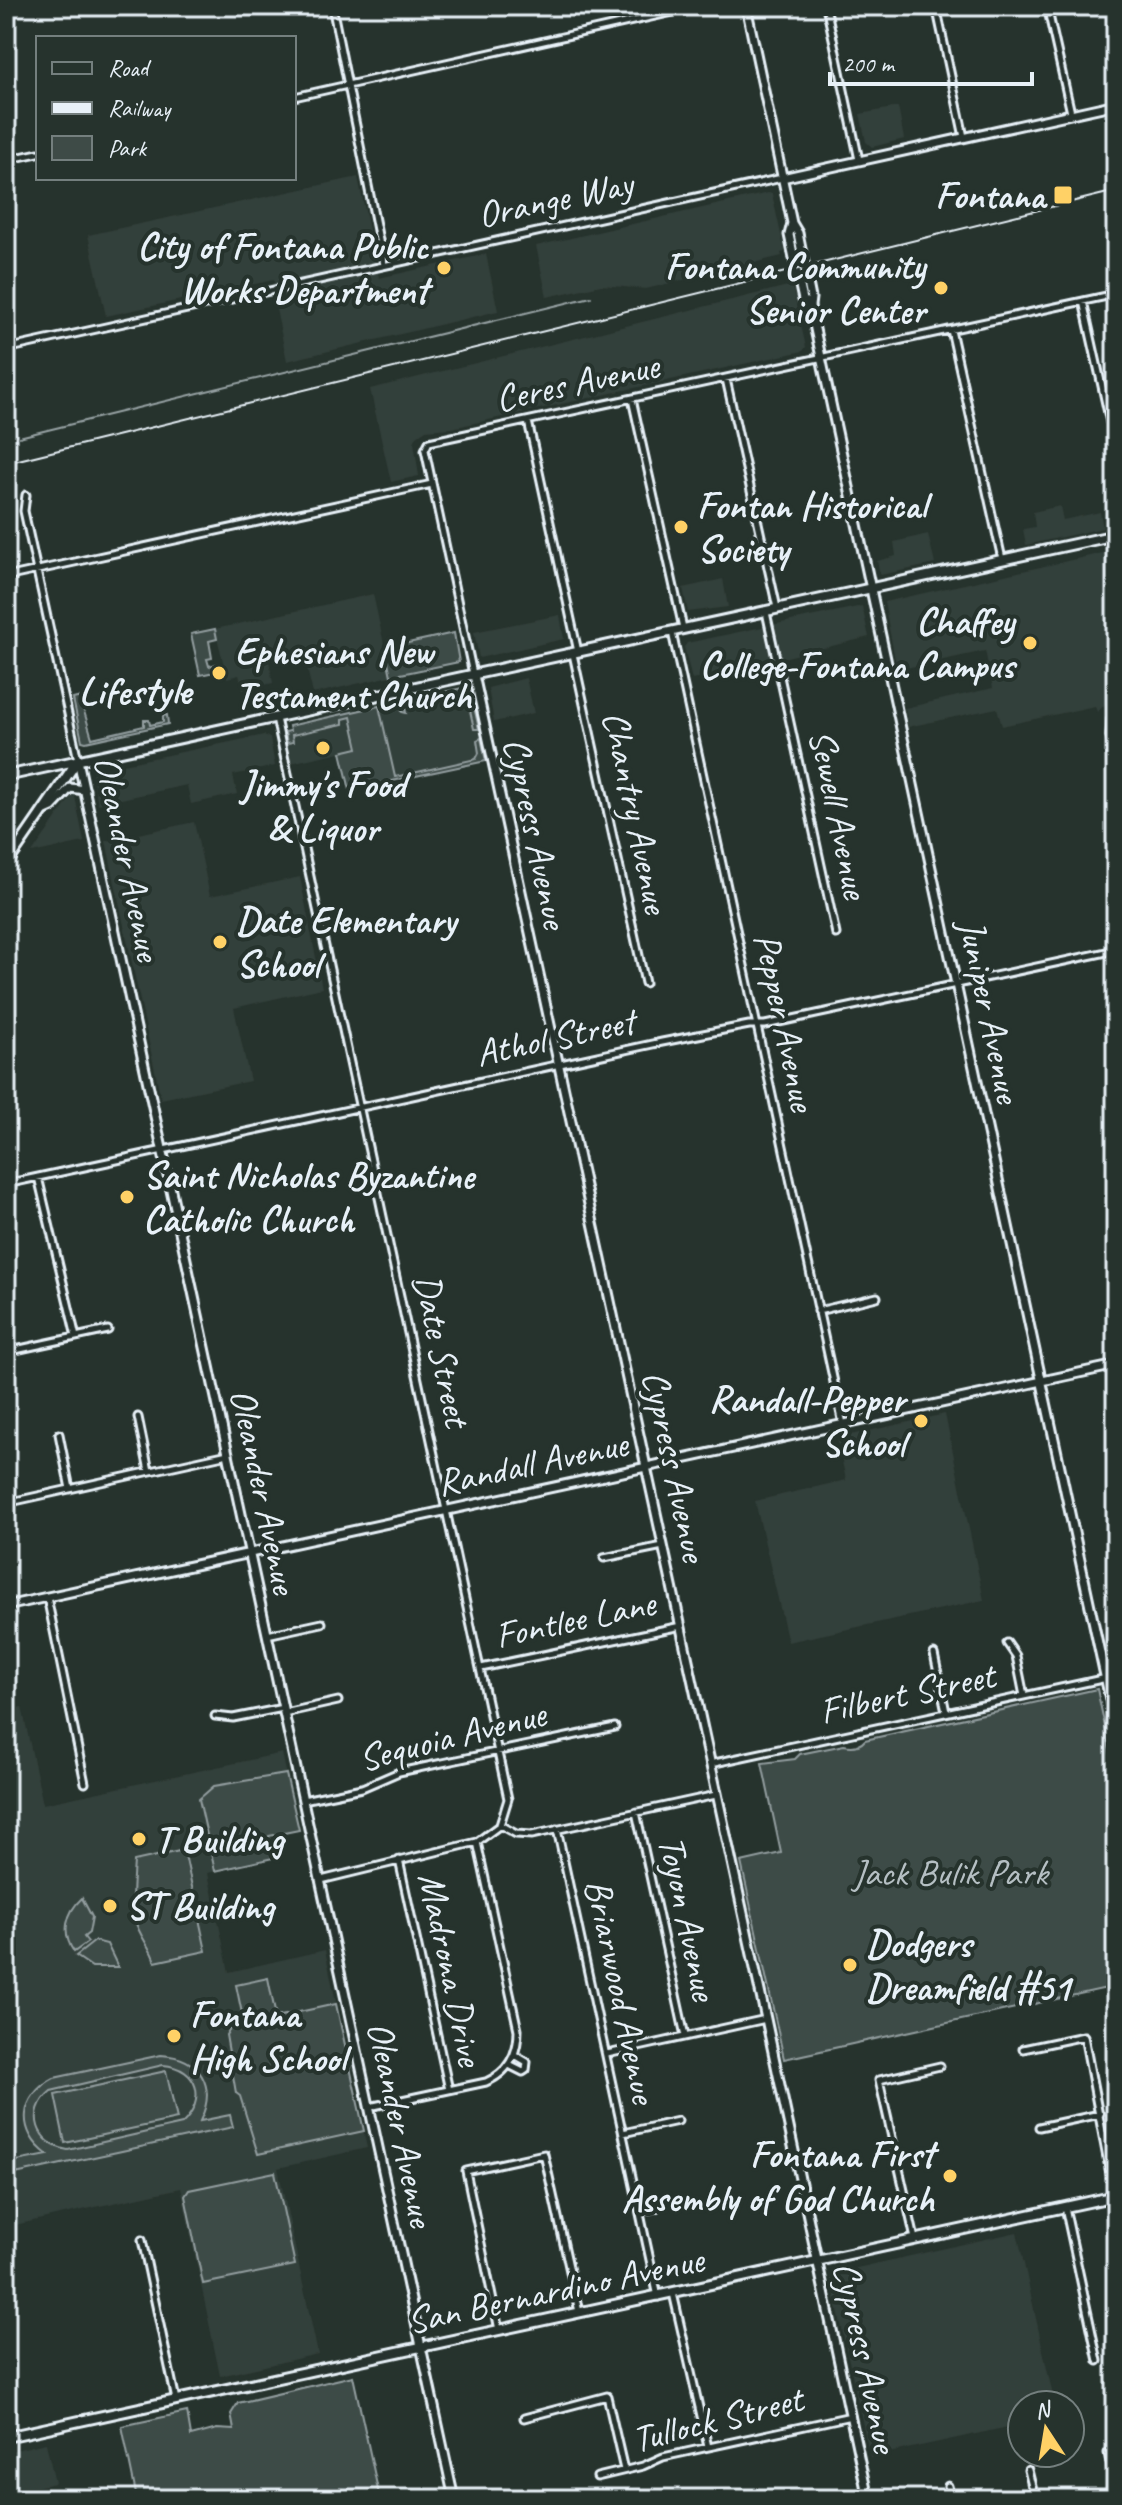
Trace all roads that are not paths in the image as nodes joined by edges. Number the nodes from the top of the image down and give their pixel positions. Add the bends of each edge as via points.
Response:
1 (332, 6) edge
2 (700, 6) edge
3 (746, 6) edge
4 (826, 6) edge
5 (936, 6) edge
6 (1047, 6) edge
7 (349, 85) junction
8 (296, 97) edge
9 (1116, 104) edge
10 (1071, 113) junction
11 (964, 137) junction
12 (36, 153) edge
13 (6, 160) edge
14 (859, 160) junction
15 (782, 178) junction
16 (384, 265) junction
17 (1116, 294) edge
18 (1083, 301) junction
19 (951, 330) junction
20 (6, 349) edge
21 (822, 359) junction
22 (726, 379) junction
23 (632, 399) junction
24 (528, 421) junction
25 (426, 445) joint
26 (1116, 449) edge
27 (432, 484) junction
28 (26, 495) dead end
29 (1116, 535) edge
30 (1002, 560) junction
31 (37, 571) junction
32 (6, 577) edge
33 (870, 589) junction
34 (777, 610) junction
35 (766, 612) junction
36 (683, 630) junction
37 (672, 632) junction
38 (576, 653) junction
39 (474, 675) junction
40 (276, 718) junction
41 (1111, 719) dead end
42 (78, 760) junction
43 (1116, 766) edge
44 (6, 776) edge
45 (85, 790) junction
46 (43, 811) junction
47 (6, 865) edge
48 (836, 934) dead end
49 (1116, 950) edge
50 (645, 983) dead end
51 (956, 984) junction
52 (757, 1024) junction
53 (558, 1064) junction
54 (360, 1107) junction
55 (162, 1150) junction
56 (38, 1177) junction
57 (6, 1184) edge
58 (877, 1297) dead end
59 (818, 1311) junction
60 (108, 1330) dead end
61 (76, 1337) junction
62 (6, 1352) edge
63 (1116, 1365) edge
64 (1041, 1381) junction
65 (138, 1417) dead end
66 (843, 1424) junction
67 (59, 1434) dead end
68 (228, 1454) junction
69 (646, 1467) junction
70 (149, 1471) junction
71 (70, 1489) junction
72 (6, 1503) edge
73 (448, 1510) junction
74 (663, 1546) junction
75 (249, 1553) junction
76 (604, 1558) dead end
77 (47, 1597) junction
78 (6, 1606) edge
79 (322, 1623) dead end
80 (681, 1626) junction
81 (267, 1635) junction
82 (1007, 1643) dead end
83 (934, 1654) dead end
84 (481, 1668) junction
85 (1116, 1676) edge
86 (1105, 1678) junction
87 (1024, 1696) junction
88 (338, 1701) dead end
89 (283, 1710) junction
90 (946, 1713) junction
91 (215, 1716) dead end
92 (615, 1727) dead end
93 (1116, 1727) edge
94 (499, 1751) junction
95 (709, 1764) junction
96 (85, 1783) dead end
97 (716, 1795) junction
98 (303, 1800) junction
99 (636, 1812) junction
100 (500, 1825) junction
101 (557, 1829) junction
102 (477, 1842) junction
103 (399, 1860) junction
104 (319, 1880) junction
105 (766, 2019) junction
106 (685, 2036) junction
107 (1023, 2049) dead end
108 (607, 2054) junction
109 (515, 2055) junction
110 (509, 2065) junction
111 (940, 2066) dead end
112 (449, 2090) junction
113 (369, 2107) junction
114 (1100, 2114) junction
115 (678, 2121) dead end
116 (1039, 2127) dead end
117 (623, 2133) junction
118 (1115, 2196) edge
119 (1065, 2207) junction
120 (656, 2208) dead end
121 (640, 2211) junction
122 (142, 2240) dead end
123 (915, 2240) junction
124 (817, 2261) junction
125 (673, 2293) junction
126 (658, 2297) junction
127 (579, 2312) junction
128 (499, 2330) junction
129 (421, 2347) junction
130 (1098, 2361) dead end
131 (176, 2400) junction
132 (851, 2416) junction
133 (524, 2418) dead end
134 (6, 2437) edge
135 (708, 2447) junction
136 (1108, 2453) dead end
137 (624, 2470) junction
138 (1028, 2470) dead end
139 (597, 2477) dead end
140 (948, 2486) dead end
141 (1116, 2492) edge
142 (454, 2499) edge
143 (868, 2499) edge
144 (951, 2499) edge
145 (1035, 2499) edge

1 - 7 street
2 - 7 street
3 - 15 street, Juniper Avenue
4 - 14 street
5 - 11 street
6 - 10 street
7 - 8 street
7 - 16 street
9 - 10 street, Orange Way
10 - 11 street, Orange Way
11 - 14 street, Orange Way
12 - 13 street
14 - 15 street, Orange Way
15 - 16 street, Orange Way
15 - 21 street, Juniper Avenue
16 - 20 street, Orange Way
17 - 18 street, Ceres Avenue
18 - 19 street, Ceres Avenue
18 - 26 street
19 - 21 street, Ceres Avenue
19 - 30 street
21 - 22 street, Ceres Avenue
21 - 33 street, Juniper Avenue
22 - 23 street, Ceres Avenue
22 - 34 street
23 - 24 street, Ceres Avenue
23 - 36 street
24 - 25 street, Ceres Avenue
24 - 38 street, Chantry Avenue
25 - 27 street, Cypress Avenue
27 - 31 street
27 - 39 street, Cypress Avenue
28 - 31 street, Oleander Avenue via 24,511
29 - 30 main road
30 - 33 main road
31 - 32 street
31 - 42 street, Oleander Avenue
33 - 34 main road
33 - 51 street, Juniper Avenue
34 - 35 main road
35 - 36 main road
35 - 48 street, Sewell Avenue
36 - 37 main road
37 - 38 main road
37 - 52 street, Pepper Avenue
38 - 39 main road
38 - 50 street, Chantry Avenue
39 - 40 main road
39 - 53 street, Cypress Avenue
40 - 42 main road
40 - 54 street, Date Street
41 - 43 street
42 - 44 main road
42 - 45 street, Oleander Avenue
42 - 46 main road
45 - 46 street via 70,788
45 - 55 street, Oleander Avenue
46 - 47 main road
49 - 51 street, Athol Street
51 - 52 street, Athol Street
51 - 64 street, Juniper Avenue
52 - 53 street, Athol Street
52 - 59 street, Pepper Avenue
53 - 54 street, Athol Street
53 - 69 street, Cypress Avenue
54 - 55 street, Athol Street
54 - 73 street, Date Street
55 - 56 street, Athol Street
55 - 68 street, Oleander Avenue
56 - 57 street, Athol Street
56 - 61 street
58 - 59 street
59 - 66 street, Pepper Avenue
60 - 61 street
61 - 62 street
63 - 64 street, Randall Avenue
64 - 66 street, Randall Avenue
64 - 86 street, Juniper Avenue
65 - 70 street
66 - 69 street, Randall Avenue
67 - 71 street
68 - 70 street
68 - 75 street, Oleander Avenue
69 - 73 street, Randall Avenue
69 - 74 street, Cypress Avenue
70 - 71 street
71 - 72 street
73 - 75 street, Randall Avenue
73 - 84 street, Date Street
74 - 76 street
74 - 80 street, Cypress Avenue
75 - 77 street, Randall Avenue
75 - 81 street, Oleander Avenue
77 - 78 street, Randall Avenue
77 - 96 street
79 - 81 street
80 - 84 street, Fontlee Lane
80 - 95 street, Cypress Avenue
81 - 89 street, Oleander Avenue
82 - 87 street via 1016,1656
83 - 90 street
84 - 94 street, Date Street
85 - 86 street, Filbert Street
86 - 87 street, Filbert Street
86 - 93 street, Juniper Avenue
87 - 90 street, Filbert Street
88 - 89 street
89 - 91 street
89 - 98 street, Oleander Avenue
90 - 95 street, Filbert Street
92 - 94 street, Sequoia Avenue
94 - 98 street, Sequoia Avenue
94 - 100 street, Date Street via 508,1799
95 - 97 street, Cypress Avenue
97 - 99 street
97 - 105 street, Cypress Avenue
98 - 104 street, Oleander Avenue
99 - 101 street
99 - 106 street, Toyon Avenue
100 - 101 street via 524,1835
100 - 102 street
101 - 108 street, Briarwood Avenue
102 - 103 street
102 - 109 street via 518,2030
103 - 104 street
103 - 112 street, Madrona Drive
104 - 113 street, Oleander Avenue
105 - 106 street
105 - 124 street, Cypress Avenue
106 - 108 street
107 - 114 street via 1084,2036
108 - 117 street, Briarwood Avenue
109 - 110 street
109 - 110 street via 525,2059 526,2070
110 - 112 street via 486,2082
111 - 123 street via 879,2080
112 - 113 street
113 - 129 street, Oleander Avenue
114 - 116 street
114 - 118 street
115 - 117 street
117 - 121 street, Briarwood Avenue
118 - 119 main road, San Bernardino Avenue
119 - 123 main road, San Bernardino Avenue
119 - 130 street
120 - 121 street
121 - 126 street, Briarwood Avenue
122 - 131 street
123 - 124 main road, San Bernardino Avenue
124 - 125 main road, San Bernardino Avenue
124 - 132 street, Cypress Avenue
125 - 126 main road, San Bernardino Avenue
125 - 135 street
126 - 127 main road, San Bernardino Avenue
127 - 128 main road, San Bernardino Avenue
127 - 128 street via 544,2154 466,2171
128 - 129 main road, San Bernardino Avenue
129 - 131 main road, San Bernardino Avenue
129 - 142 street, Oleander Avenue
131 - 134 main road, San Bernardino Avenue
132 - 135 street, Tullock Street
132 - 143 street, Cypress Avenue
133 - 137 street via 607,2396
135 - 137 street, Tullock Street
136 - 141 street
137 - 139 street, Tullock Street
138 - 145 street
140 - 144 street

